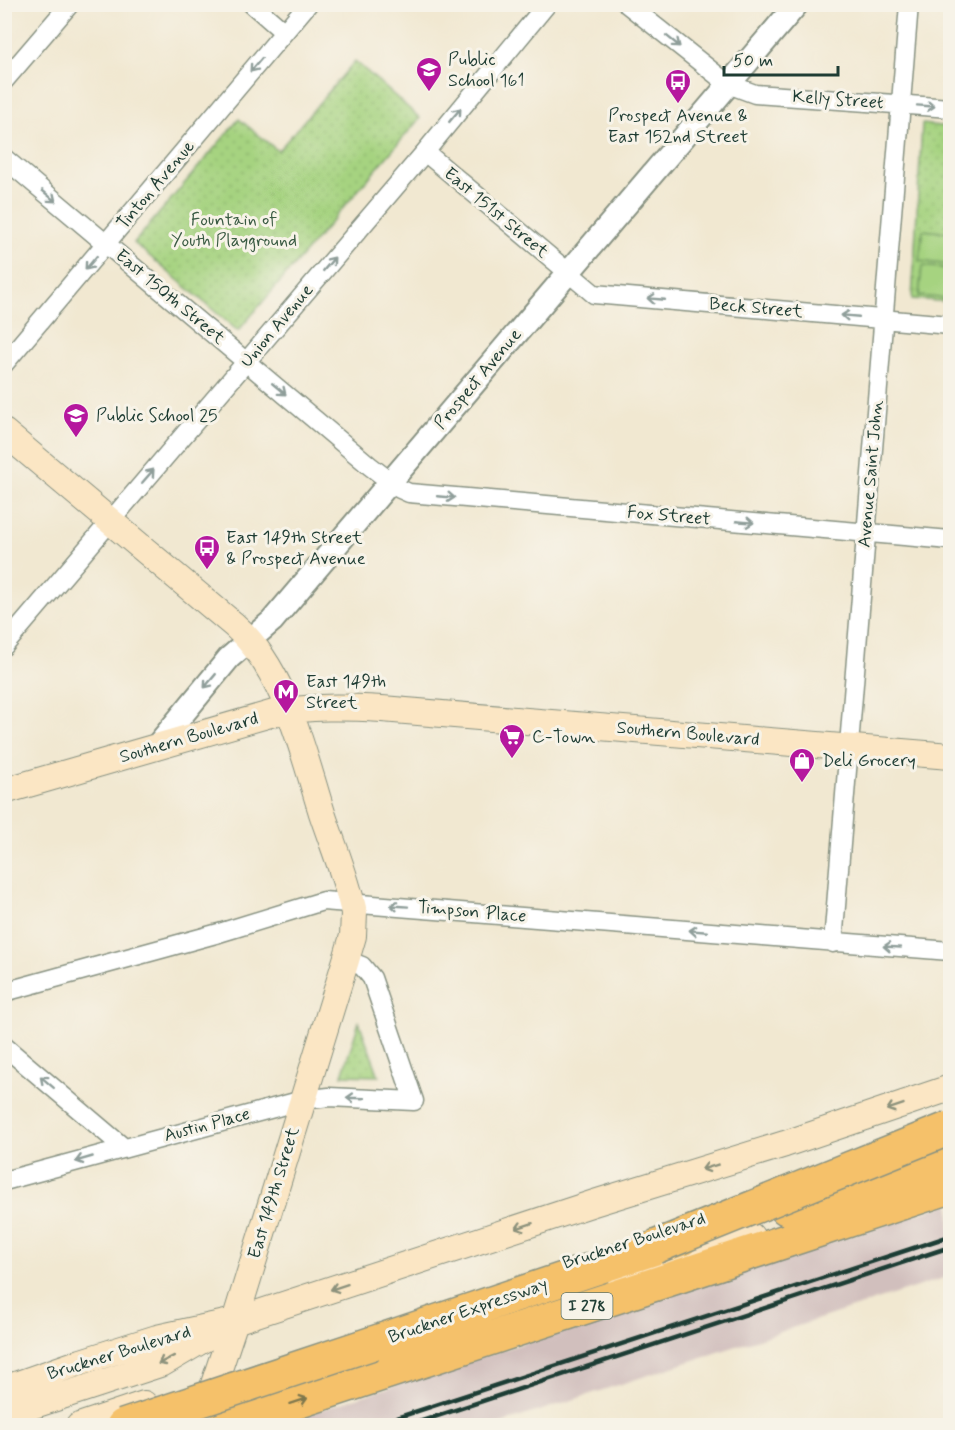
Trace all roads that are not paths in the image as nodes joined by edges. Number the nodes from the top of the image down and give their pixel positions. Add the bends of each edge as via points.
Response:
1 (70, 4) edge
2 (252, 4) edge
3 (308, 4) edge
4 (547, 4) edge
5 (627, 4) edge
6 (797, 4) edge
7 (909, 4) edge
8 (284, 32) junction
9 (4, 81) edge
10 (728, 84) junction
11 (901, 104) junction
12 (951, 108) edge
13 (425, 152) junction
14 (4, 158) edge
15 (107, 244) junction
16 (568, 273) junction
17 (884, 319) junction
18 (951, 325) edge
19 (247, 362) junction
20 (4, 364) edge
21 (4, 432) edge
22 (391, 483) junction
23 (110, 521) junction
24 (866, 532) junction
25 (951, 540) edge
26 (251, 640) junction
27 (4, 646) edge
28 (289, 711) junction
29 (849, 747) junction
30 (155, 748) junction
31 (951, 756) edge
32 (4, 790) edge
33 (352, 903) junction
34 (833, 943) junction
35 (951, 951) edge
36 (346, 960) junction
37 (4, 992) edge
38 (4, 1046) edge
39 (951, 1088) edge
40 (303, 1100) junction
41 (951, 1128) edge
42 (951, 1137) edge
43 (123, 1148) junction
44 (951, 1156) edge
45 (951, 1173) edge
46 (4, 1181) edge
47 (951, 1186) edge
48 (655, 1247) junction
49 (235, 1321) junction
50 (216, 1380) junction
51 (4, 1389) edge
52 (4, 1415) edge
53 (210, 1420) edge
54 (79, 1425) edge
55 (123, 1425) edge
56 (157, 1425) edge

1 - 9 street
2 - 8 street
3 - 8 street, Tinton Avenue
13 -> 4 street, Union Avenue
5 -> 10 street, Kelly Street
6 - 10 street, Prospect Avenue
7 - 11 street, Avenue Saint John
8 -> 15 street, Tinton Avenue
10 - 11 street, Kelly Street via 755,94
10 - 16 street, Prospect Avenue
11 -> 12 street, Kelly Street
11 - 17 street, Avenue Saint John
13 - 16 street, East 151st Street
19 -> 13 street, Union Avenue
14 -> 15 street, East 150th Street
15 - 19 street, East 150th Street
15 -> 20 street, Tinton Avenue
17 -> 16 street, Beck Street via 594,294
16 - 22 street, Prospect Avenue
17 - 18 street, Beck Street
17 - 24 street, Avenue Saint John
19 -> 22 street, East 150th Street
23 -> 19 street, Union Avenue
21 - 23 main road, East 149th Street
22 -> 24 street, Fox Street via 418,495
22 - 26 street, Prospect Avenue via 272,621
23 - 26 main road, East 149th Street
23 - 27 street, Union Avenue
24 - 25 street, Fox Street
24 - 29 street, Avenue Saint John
26 - 28 main road, East 149th Street via 266,661
26 -> 30 street, Prospect Avenue via 229,658
28 - 29 main road, Southern Boulevard via 382,709
28 - 30 main road, Southern Boulevard
28 - 33 main road, East 149th Street
29 - 31 main road, Southern Boulevard
29 - 34 street, Avenue Saint John
30 - 32 main road, Southern Boulevard
34 -> 33 street, Timpson Place
33 - 36 main road, East 149th Street via 355,922
33 - 37 street, Timpson Place via 322,901
35 -> 34 street, Timpson Place
36 - 40 main road, East 149th Street
36 -> 40 street, Austin Place via 362,966 372,978 414,1101 329,1097
43 -> 38 street
39 -> 49 main road, Bruckner Boulevard
40 - 43 street, Austin Place
40 - 49 main road, East 149th Street
41 - 48 highway, bridge
42 - 50 main road, Bruckner Boulevard
43 -> 46 street, Austin Place
44 - 48 highway, Bruckner Expressway / I 278, bridge
45 - 53 main road, Bruckner Boulevard via 419,1339
53 -> 47 highway, Bruckner Expressway / I 278
48 - 55 highway, Bruckner Expressway / I 278, bridge
49 - 50 main road, East 149th Street
49 - 51 main road, Bruckner Boulevard via 157,1338
49 -> 52 main road, Bruckner Boulevard via 163,1363
50 - 53 main road, East 149th Street
50 - 54 main road, Bruckner Boulevard
53 - 56 main road, Bruckner Boulevard

